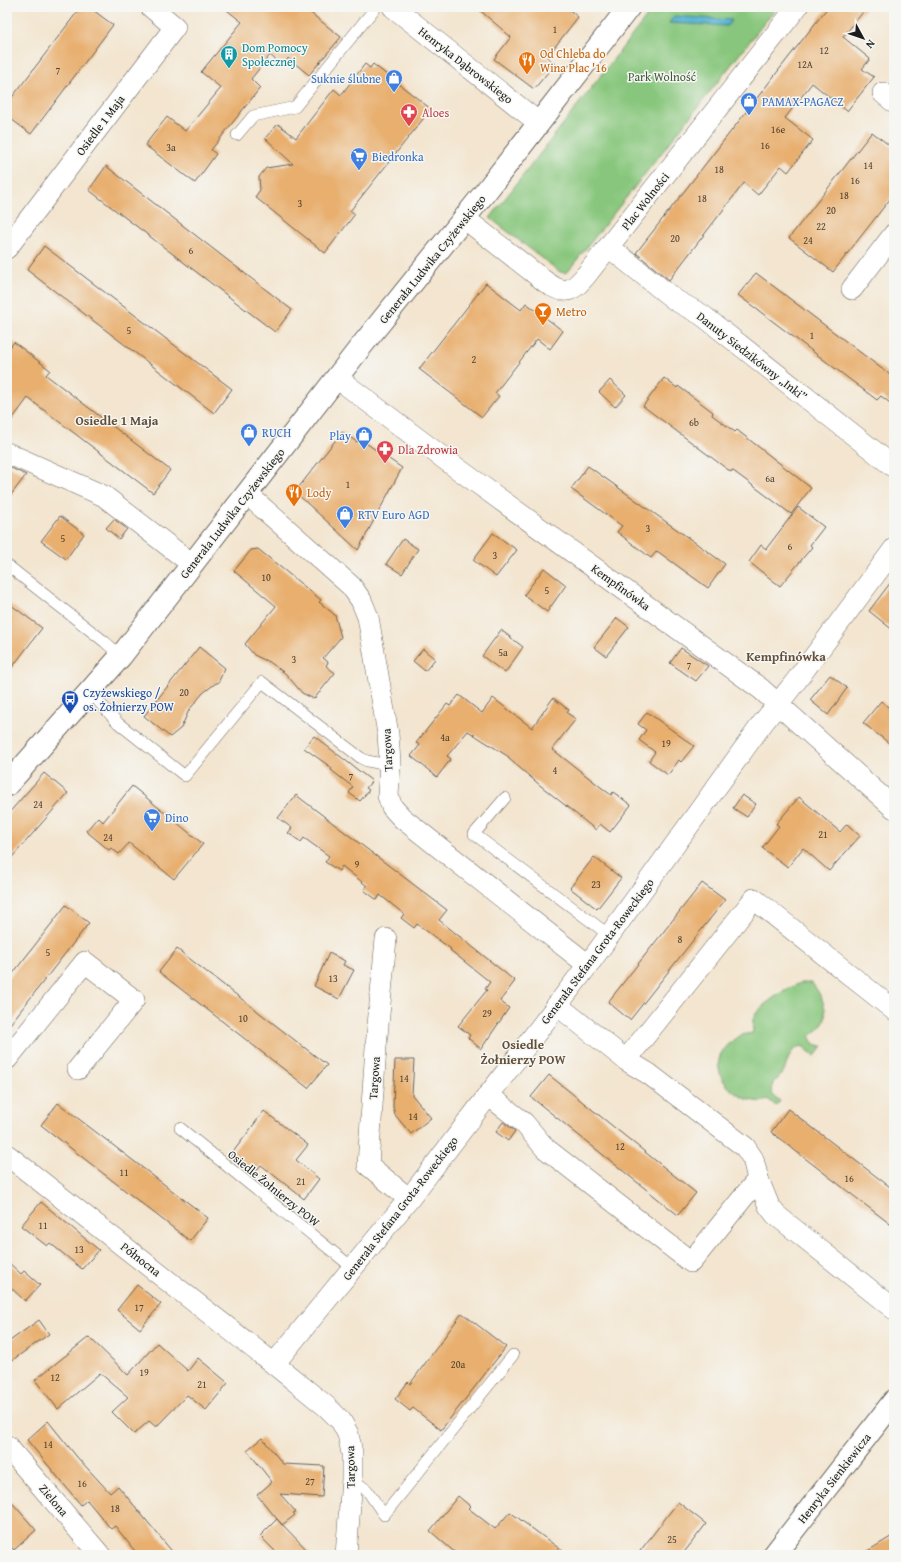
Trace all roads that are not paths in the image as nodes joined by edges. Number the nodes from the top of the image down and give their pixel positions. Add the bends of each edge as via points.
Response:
1 (151, 7) edge
2 (376, 7) edge
3 (393, 7) edge
4 (629, 7) edge
5 (797, 7) edge
6 (539, 123) junction
7 (237, 135) dead end
8 (464, 218) junction
9 (894, 234) edge
10 (609, 246) junction
11 (7, 248) edge
12 (852, 289) dead end
13 (337, 378) junction
14 (7, 453) edge
15 (894, 467) edge
16 (247, 494) junction
17 (894, 549) edge
18 (192, 564) junction
19 (7, 565) edge
20 (121, 656) junction
21 (90, 692) junction
22 (778, 703) junction
23 (389, 765) junction
24 (7, 785) edge
25 (505, 798) dead end
26 (894, 808) edge
27 (609, 935) junction
28 (386, 939) dead end
29 (588, 965) junction
30 (557, 1005) junction
31 (894, 1010) edge
32 (7, 1059) edge
33 (626, 1060) junction
34 (78, 1070) dead end
35 (488, 1095) junction
36 (180, 1128) dead end
37 (7, 1155) edge
38 (758, 1179) junction
39 (409, 1199) junction
40 (352, 1268) junction
41 (894, 1309) edge
42 (513, 1355) dead end
43 (274, 1364) junction
44 (894, 1401) edge
45 (7, 1446) edge
46 (352, 1478) junction
47 (100, 1555) edge
48 (346, 1555) edge
49 (774, 1555) edge

1 - 11 street, Osiedle 1 Maja via 175,27
2 - 7 lane via 295,107 253,116
3 - 6 street, Henryka Dąbrowskiego
4 - 6 street
5 - 10 street, Plac Wolności
6 - 8 street, Generała Ludwika Czyżewskiego
8 - 10 street, Plac Wolności via 557,290 568,291 578,285
8 - 13 street, Generała Ludwika Czyżewskiego
9 - 12 street
10 - 15 street, Danuty Siedzikówny „Inki” via 675,300 702,315
13 - 16 street, Generała Ludwika Czyżewskiego
13 - 22 street, Kempfinówka
14 - 18 street via 104,496
16 - 18 street, Generała Ludwika Czyżewskiego
16 - 23 street, Targowa via 336,571 362,600 368,617 388,734
17 - 22 street, Generała Stefana Grota-Roweckiego
18 - 20 street, Generała Ludwika Czyżewskiego
19 - 20 lane
20 - 21 street, Generała Ludwika Czyżewskiego
21 - 23 lane via 114,719 185,776 262,682 361,758
21 - 24 street, Generała Ludwika Czyżewskiego
22 - 26 street, Kempfinówka
22 - 27 street, Generała Stefana Grota-Roweckiego
23 - 29 street, Targowa via 388,796 392,807 402,818
25 - 27 lane via 474,834
27 - 29 street, Generała Stefana Grota-Roweckiego
28 - 39 street, Targowa via 368,1165
29 - 30 street, Generała Stefana Grota-Roweckiego
30 - 33 street
30 - 35 street, Generała Stefana Grota-Roweckiego
31 - 33 street via 754,899
32 - 34 street via 85,962 134,1000
33 - 38 street via 649,1074 744,1148 753,1158
35 - 38 street via 524,1123 545,1148 691,1262
35 - 39 street, Generała Stefana Grota-Roweckiego
36 - 40 lane, Osiedle Żołnierzy POW
37 - 43 street, Północna
38 - 41 street via 769,1206 776,1215
39 - 40 street, Generała Stefana Grota-Roweckiego
40 - 43 street, Generała Stefana Grota-Roweckiego
42 - 46 lane via 384,1516 367,1490
43 - 46 street, Targowa via 341,1421 348,1434 352,1453
44 - 49 street, Henryka Sienkiewicza
45 - 47 street, Zielona
46 - 48 street, Targowa

